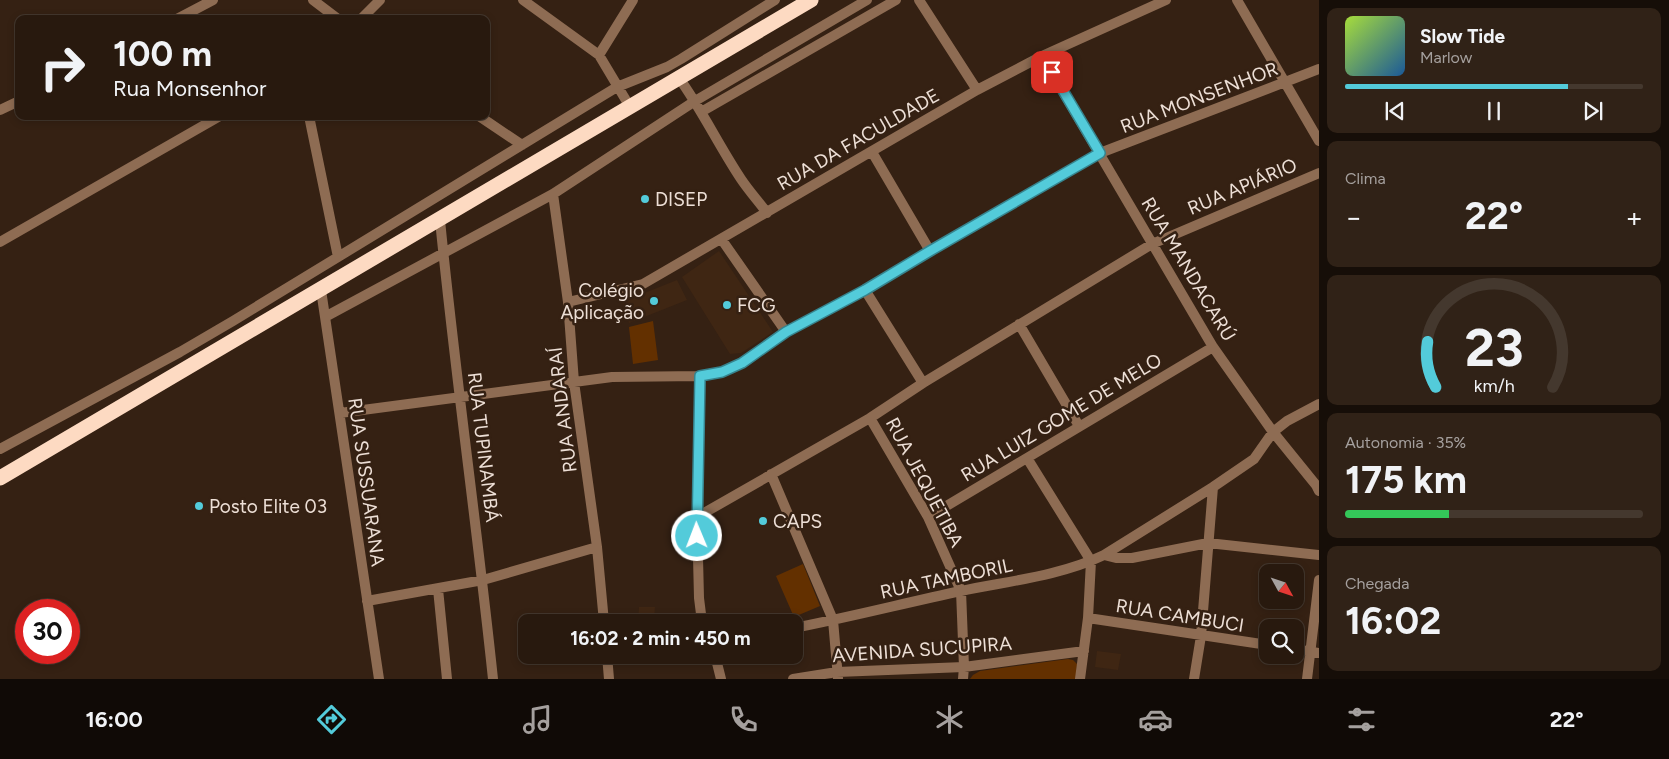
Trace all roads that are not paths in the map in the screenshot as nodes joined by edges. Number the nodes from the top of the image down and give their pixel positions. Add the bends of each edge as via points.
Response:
1 (213, 0) edge
2 (313, 0) edge
3 (380, 0) edge
4 (523, 0) edge
5 (633, 0) edge
6 (775, 0) edge
7 (811, 0) edge
8 (867, 0) edge
9 (896, 0) edge
10 (919, 0) edge
11 (1166, 0) edge
12 (1237, 0) edge
13 (185, 15) edge
14 (333, 15) edge
15 (365, 15) edge
16 (599, 55) junction
17 (1042, 56) junction
18 (1319, 69) edge
19 (679, 78) junction
20 (1286, 82) junction
21 (617, 87) junction
22 (977, 90) junction
23 (695, 101) junction
24 (15, 103) edge
25 (630, 107) junction
26 (0, 110) edge
27 (701, 112) junction
28 (213, 120) edge
29 (310, 120) edge
30 (485, 120) edge
31 (1319, 141) edge
32 (522, 145) junction
33 (872, 152) junction
34 (1100, 153) junction
35 (1319, 173) edge
36 (553, 194) junction
37 (767, 213) junction
38 (440, 220) junction
39 (722, 240) junction
40 (0, 242) edge
41 (1152, 244) junction
42 (930, 251) junction
43 (443, 253) junction
44 (338, 257) junction
45 (322, 290) junction
46 (865, 290) junction
47 (568, 302) junction
48 (325, 317) junction
49 (1019, 324) junction
50 (786, 332) junction
51 (1213, 346) junction
52 (700, 376) junction
53 (574, 382) junction
54 (923, 383) junction
55 (460, 398) junction
56 (1319, 404) edge
57 (340, 413) junction
58 (870, 418) junction
59 (1079, 426) junction
60 (1273, 432) junction
61 (0, 449) edge
62 (1026, 458) junction
63 (771, 474) junction
64 (1, 476) edge
65 (1318, 486) edge
66 (1212, 487) junction
67 (697, 517) junction
68 (928, 517) junction
69 (1208, 543) junction
70 (597, 548) junction
71 (1104, 555) junction
72 (1319, 555) edge
73 (1091, 561) junction
74 (483, 580) junction
75 (1319, 580) edge
76 (438, 588) junction
77 (961, 591) junction
78 (367, 601) junction
79 (603, 614) edge
80 (701, 614) edge
81 (1088, 618) junction
82 (833, 620) junction
83 (803, 626) edge
84 (1201, 636) junction
85 (1259, 644) edge
86 (1084, 651) junction
87 (1315, 652) edge
88 (608, 664) edge
89 (717, 664) edge
90 (964, 667) junction
91 (837, 676) edge
92 (379, 679) edge
93 (446, 679) edge
94 (493, 679) edge
95 (609, 679) edge
96 (720, 679) edge
97 (793, 679) edge
98 (963, 679) edge
99 (1080, 679) edge
100 (1194, 679) edge
101 (1307, 679) edge

1 - 13 street
2 - 14 street
3 - 15 street
4 - 16 street
5 - 16 street
6 - 21 street via 667,67
7 - 19 highway
8 - 23 street
9 - 27 street
10 - 22 street
11 - 17 street, RUA DA FACULDADE
12 - 20 street
16 - 21 street
17 - 22 street, RUA DA FACULDADE
17 - 34 street, RUA MANDACARÚ
18 - 20 street, RUA MONSENHOR
19 - 23 street
19 - 25 highway
20 - 31 street
20 - 34 street, RUA MONSENHOR
21 - 25 street
21 - 32 street
22 - 33 street, RUA DA FACULDADE
23 - 27 street
23 - 36 street
24 - 26 street
25 - 38 highway
27 - 37 street via 741,180
28 - 40 street
29 - 44 street
30 - 32 street
32 - 44 street
33 - 37 street, RUA DA FACULDADE
33 - 42 street
34 - 41 street, RUA MANDACARÚ
34 - 42 street, RUA MONSENHOR
35 - 41 street, RUA APIÁRIO
36 - 43 street
36 - 47 street, RUA ANDARAÍ
37 - 39 street, RUA DA FACULDADE
38 - 43 street, RUA TUPINAMBÁ
38 - 45 highway
39 - 47 street, RUA DA FACULDADE via 643,284
39 - 50 street
41 - 49 street, RUA APIÁRIO
41 - 51 street, RUA MANDACARÚ
42 - 46 street, RUA MONSENHOR
43 - 48 street
43 - 55 street, RUA TUPINAMBÁ
44 - 61 street via 180,352
45 - 48 street, RUA SUSSUARANA
45 - 64 highway
46 - 50 street, RUA MONSENHOR
46 - 54 street
47 - 53 street, RUA ANDARAÍ
48 - 57 street, RUA SUSSUARANA
49 - 54 street, RUA APIÁRIO
49 - 59 street
50 - 52 street, RUA MONSENHOR via 742,363 722,372
51 - 59 street, RUA LUIZ GOME DE MELO
51 - 60 street, RUA MANDACARÚ
52 - 53 street, RUA MONSENHOR via 612,377
52 - 67 street
53 - 55 street, RUA MONSENHOR
53 - 70 street, RUA ANDARAÍ
54 - 58 street, RUA APIÁRIO
55 - 57 street, RUA MONSENHOR
55 - 74 street, RUA TUPINAMBÁ
56 - 60 street, RUA TAMBORIL
57 - 78 street, RUA SUSSUARANA
58 - 63 street, RUA APIÁRIO
58 - 68 street, RUA JEQUETIBA
59 - 62 street, RUA LUIZ GOME DE MELO
60 - 65 street, RUA MANDACARÚ
60 - 66 street, RUA TAMBORIL via 1254,458
62 - 68 street, RUA LUIZ GOME DE MELO
62 - 73 street
63 - 67 street, RUA APIÁRIO
63 - 82 street
66 - 69 street
66 - 71 street, RUA TAMBORIL
67 - 80 street
68 - 77 street, RUA JEQUETIBA
69 - 71 street via 1132,558
69 - 72 street
69 - 84 street
70 - 74 street
70 - 79 street, RUA ANDARAÍ
71 - 73 street, RUA TAMBORIL
73 - 77 street, RUA TAMBORIL via 1023,580
73 - 81 street
74 - 76 street
74 - 94 street, RUA TUPINAMBÁ
75 - 87 street
76 - 78 street
76 - 93 street
77 - 82 street, RUA TAMBORIL
77 - 90 street
78 - 92 street, RUA SUSSUARANA
81 - 84 street, RUA CAMBUCI
81 - 86 street
82 - 83 street, RUA TAMBORIL
82 - 91 street
84 - 85 street, RUA CAMBUCI
84 - 100 street
86 - 90 street, AVENIDA SUCUPIRA
86 - 99 street
87 - 101 street
88 - 95 street
89 - 96 street
90 - 91 street, AVENIDA SUCUPIRA
90 - 98 street
91 - 97 street, AVENIDA SUCUPIRA

